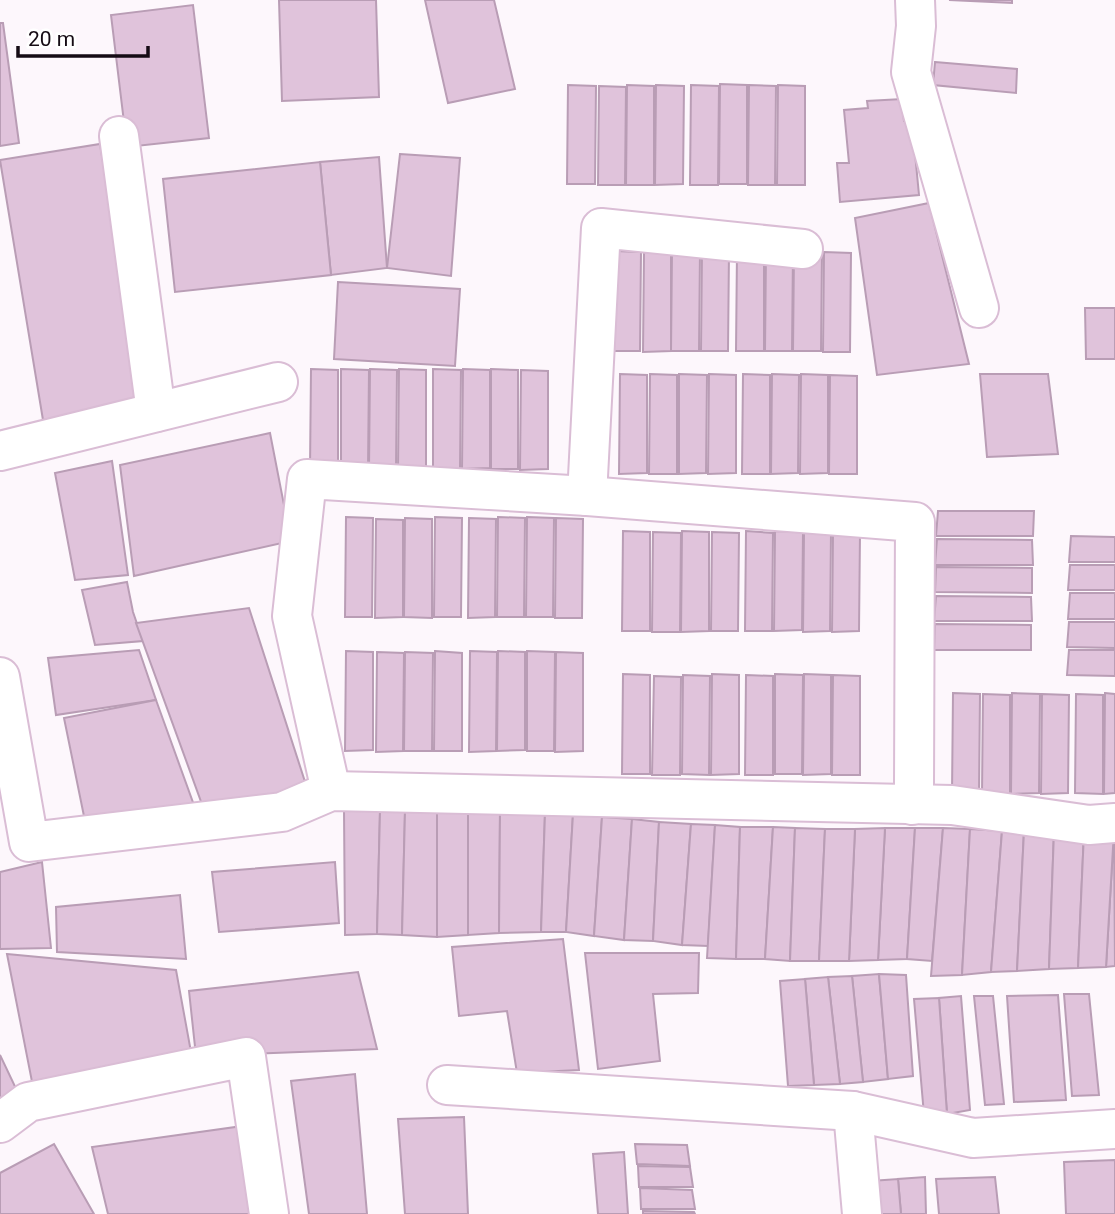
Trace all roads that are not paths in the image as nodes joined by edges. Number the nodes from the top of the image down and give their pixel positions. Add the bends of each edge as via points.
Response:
1 (915, 0) edge
2 (120, 136) dead end
3 (803, 248) dead end
4 (979, 308) dead end
5 (278, 382) dead end
6 (156, 412) junction
7 (0, 451) edge
8 (587, 496) junction
9 (0, 677) edge
10 (331, 791) junction
11 (912, 805) junction
12 (1115, 823) edge
13 (14, 844) edge
14 (447, 1085) dead end
15 (853, 1111) junction
16 (0, 1123) edge
17 (1115, 1129) edge
18 (268, 1214) edge
19 (862, 1214) edge

1 - 4 street via 911,72
2 - 6 street
3 - 8 street via 601,228
5 - 6 street
6 - 7 street
8 - 10 street via 307,479 292,616
8 - 11 street via 915,522
9 - 13 street
10 - 11 street
10 - 13 street via 282,813
11 - 12 street via 952,805 1089,825
14 - 15 street
15 - 17 street via 973,1138
15 - 19 street
16 - 18 street via 28,1102 246,1056

